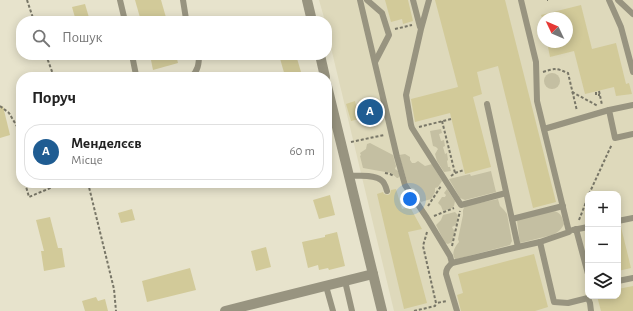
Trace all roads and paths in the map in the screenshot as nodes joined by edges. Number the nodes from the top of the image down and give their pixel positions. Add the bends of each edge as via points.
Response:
1 (27, 0) edge
2 (120, 0) edge
3 (183, 0) edge
4 (307, 0) edge
5 (360, 0) edge
6 (367, 0) edge
7 (413, 0) edge
8 (429, 0) edge
9 (521, 0) edge
10 (609, 0) edge
11 (618, 0) edge
12 (633, 14) edge
13 (32, 16) edge
14 (124, 16) edge
15 (186, 16) edge
16 (311, 16) edge
17 (420, 26) junction
18 (388, 31) junction
19 (48, 60) edge
20 (133, 60) edge
21 (199, 60) edge
22 (321, 60) edge
23 (375, 62) junction
24 (52, 72) edge
25 (135, 72) edge
26 (196, 72) edge
27 (324, 72) edge
28 (633, 72) edge
29 (536, 74) junction
30 (599, 91) dead end
31 (572, 92) junction
32 (596, 92) dead end
33 (600, 95) junction
34 (487, 104) dead end
35 (633, 105) edge
36 (0, 106) edge
37 (332, 109) edge
38 (609, 110) junction
39 (451, 119) dead end
40 (578, 119) junction
41 (442, 121) junction
42 (16, 125) edge
43 (412, 128) junction
44 (544, 129) junction
45 (391, 133) junction
46 (633, 134) edge
47 (615, 138) junction
48 (350, 142) dead end
49 (464, 170) dead end
50 (455, 173) junction
51 (349, 176) junction
52 (445, 180) junction
53 (26, 188) edge
54 (50, 188) edge
55 (89, 188) edge
56 (387, 191) dead end
57 (590, 191) edge
58 (506, 193) junction
59 (461, 205) junction
60 (585, 205) edge
61 (563, 206) junction
62 (633, 218) edge
63 (427, 219) junction
64 (512, 219) junction
65 (621, 220) edge
66 (585, 228) edge
67 (576, 229) junction
68 (569, 232) junction
69 (540, 242) junction
70 (518, 247) junction
71 (450, 256) junction
72 (452, 263) junction
73 (585, 263) edge
74 (373, 274) junction
75 (633, 278) edge
76 (621, 280) edge
77 (345, 281) junction
78 (326, 286) junction
79 (585, 298) edge
80 (454, 299) junction
81 (589, 299) edge
82 (436, 303) junction
83 (116, 311) edge
84 (225, 311) edge
85 (333, 311) edge
86 (352, 311) edge
87 (382, 311) edge
88 (414, 311) edge
89 (457, 311) edge
90 (591, 311) edge

1 - 13 path
2 - 14 lane
3 - 15 lane
4 - 16 street
5 - 23 lane
6 - 18 lane via 382,14
7 - 17 lane
8 - 17 lane
9 - 29 lane via 536,62
10 - 28 lane via 621,27
11 - 12 lane
17 - 18 path
17 - 43 lane via 406,95
18 - 23 lane via 389,35
19 - 24 path
20 - 25 lane
21 - 26 lane
22 - 27 street
23 - 45 lane
29 - 31 path via 558,68 568,73
29 - 44 lane via 537,101
30 - 33 path
31 - 33 path via 603,108
31 - 40 path
32 - 33 path via 596,95
34 - 58 lane
35 - 38 lane
36 - 42 path via 9,113
37 - 51 street
38 - 40 lane
38 - 47 lane
39 - 41 path
40 - 44 lane
41 - 43 path
41 - 50 path
43 - 52 lane
44 - 61 lane
45 - 48 path
45 - 63 lane via 405,185
46 - 47 lane
47 - 57 path
49 - 50 path
50 - 52 path
51 - 56 lane via 379,178
51 - 74 street
52 - 59 lane
52 - 63 path
53 - 54 path via 28,197
55 - 83 path via 114,288
58 - 59 lane
58 - 64 lane
59 - 63 path
59 - 71 path
60 - 67 path
61 - 64 lane
61 - 68 lane
62 - 65 lane
63 - 71 lane
63 - 82 path via 423,246
64 - 70 lane
66 - 67 lane
67 - 68 lane
67 - 73 lane
68 - 69 lane
69 - 70 lane
69 - 79 lane via 554,302 568,303
70 - 72 lane
71 - 72 lane
72 - 80 lane via 446,270
74 - 77 street
74 - 87 street
75 - 76 lane
77 - 78 street
77 - 86 lane
78 - 84 street
78 - 85 lane
80 - 82 path
80 - 89 lane
81 - 90 lane
82 - 88 path via 435,306

